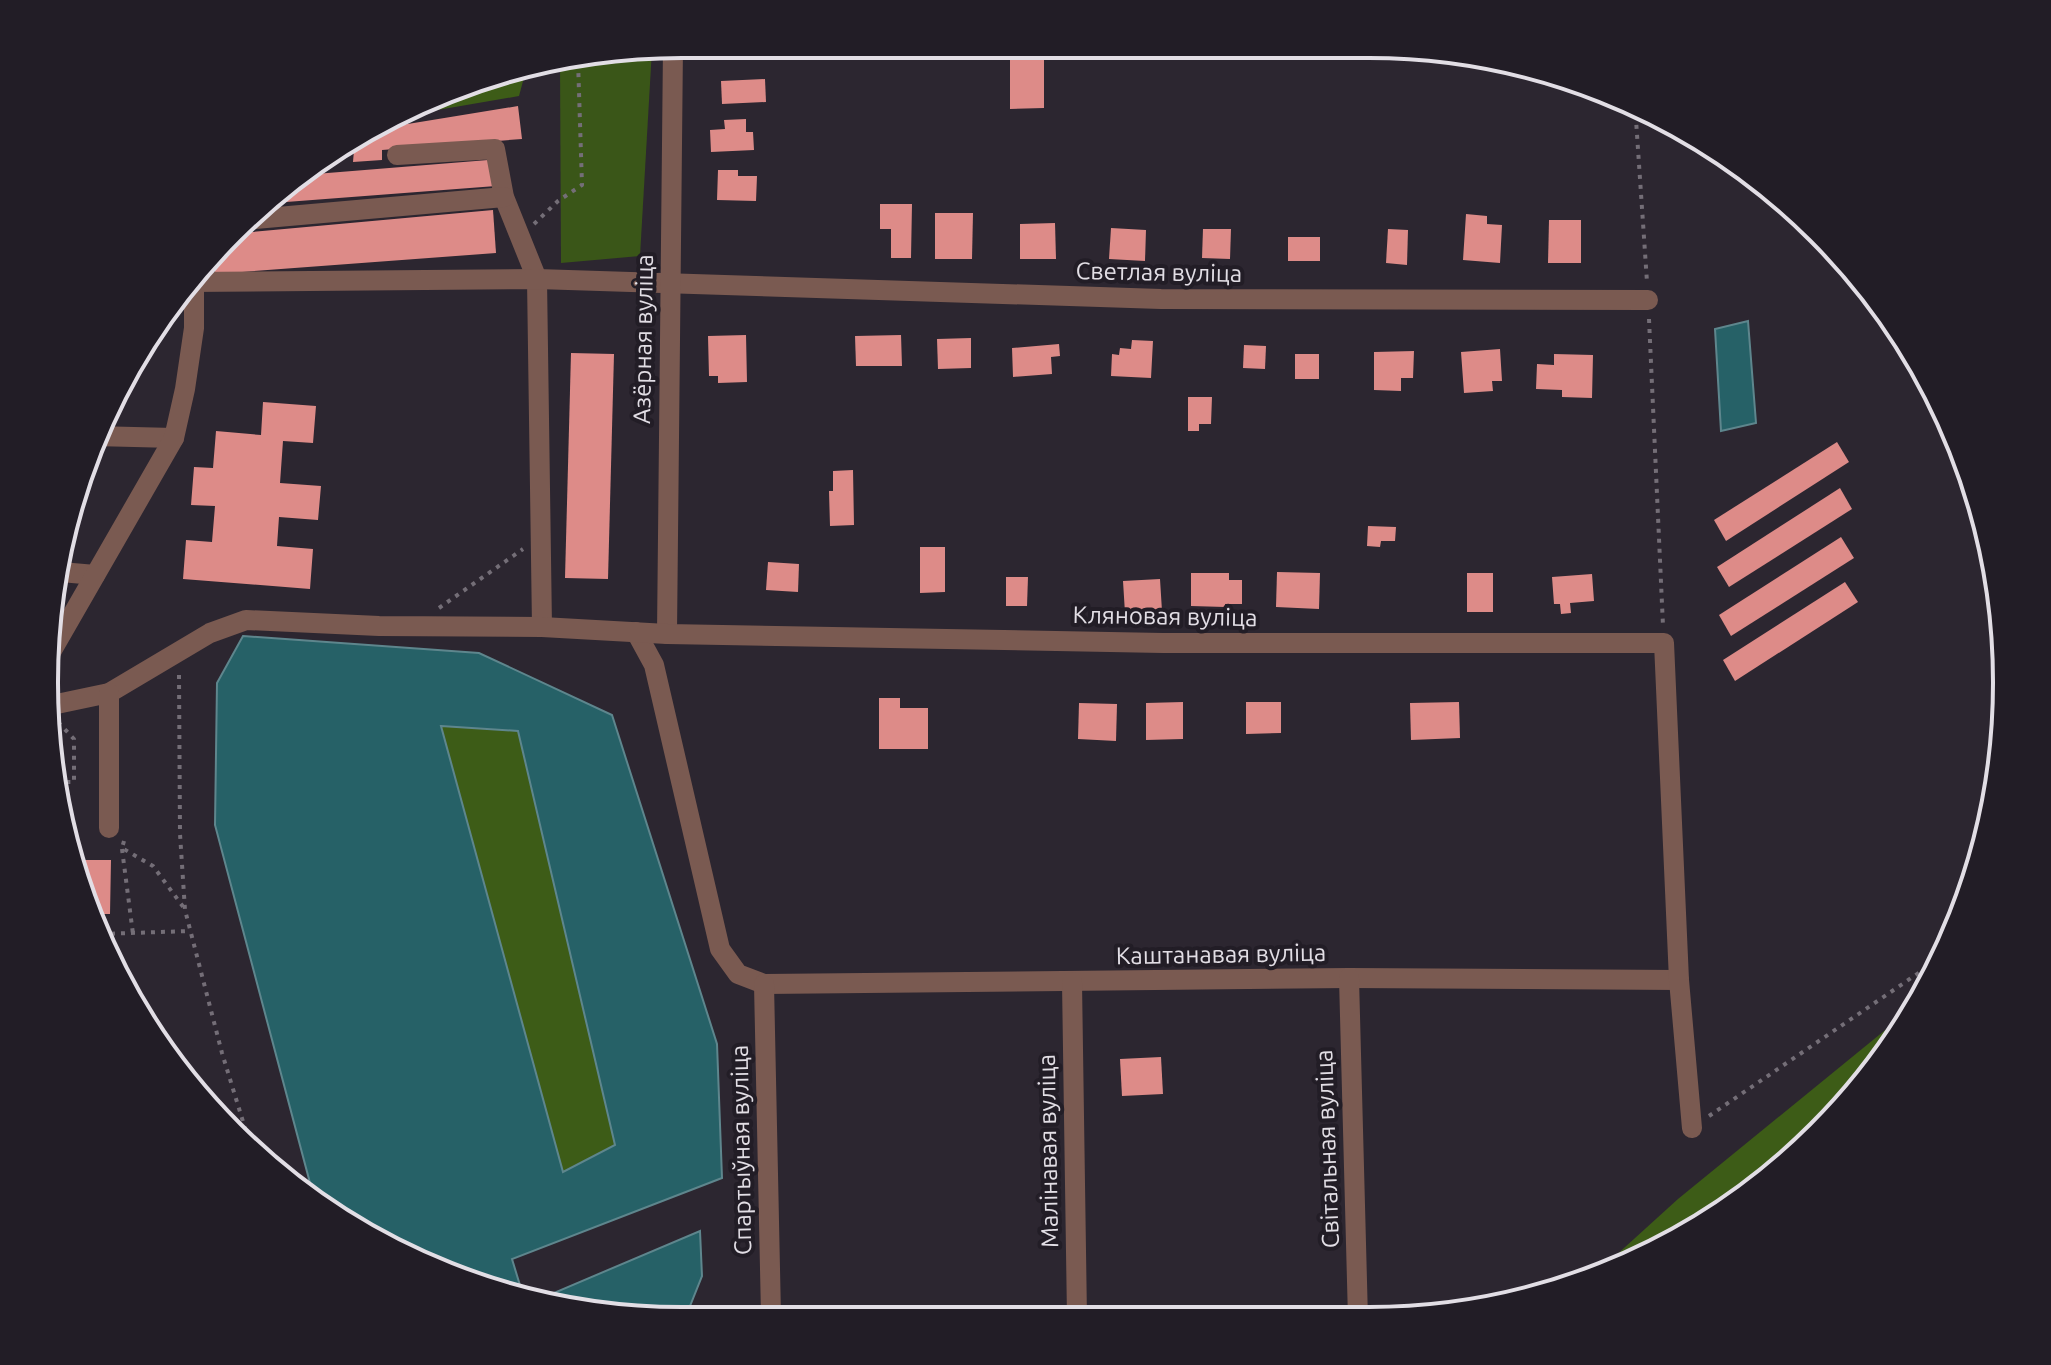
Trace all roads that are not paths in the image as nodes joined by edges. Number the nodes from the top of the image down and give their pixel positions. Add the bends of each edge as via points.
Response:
1 (673, 58) edge
2 (397, 155) dead end
3 (504, 197) junction
4 (266, 218) edge
5 (208, 277) edge
6 (537, 279) junction
7 (669, 283) junction
8 (200, 287) edge
9 (1648, 300) road end
10 (109, 436) edge
11 (174, 438) junction
12 (68, 573) edge
13 (95, 575) junction
14 (542, 627) junction
15 (636, 632) junction
16 (667, 634) junction
17 (59, 637) edge
18 (109, 693) junction
19 (59, 711) edge
20 (117, 832) road end
21 (1349, 978) junction
22 (1679, 980) junction
23 (1072, 982) junction
24 (764, 984) junction
25 (1692, 1128) road end
26 (771, 1307) edge
27 (1077, 1307) edge
28 (1358, 1307) edge

1 - 7 street, Азёрная вуліца
2 - 3 street via 495,149
3 - 4 street
3 - 6 street
5 - 6 street, Светлая вуліца
6 - 7 street, Светлая вуліца
6 - 14 street
7 - 9 street, Светлая вуліца via 1161,299
7 - 16 street, Азёрная вуліца
8 - 11 street
10 - 11 street
11 - 13 street
12 - 13 street
13 - 17 street
14 - 15 street, Кляновая вуліца
14 - 18 street, Кляновая вуліца via 246,620 210,633
15 - 16 street, Кляновая вуліца
15 - 24 street via 654,665 720,949 738,974
16 - 22 street, Кляновая вуліца via 1163,643 1664,643
18 - 19 street, Кляновая вуліца
18 - 20 street
21 - 22 street, Каштанавая вуліца
21 - 23 street, Каштанавая вуліца
21 - 28 street, Світальная вуліца
22 - 25 street
23 - 24 street, Каштанавая вуліца
23 - 27 street, Малінавая вуліца
24 - 26 street, Спартыўная вуліца

